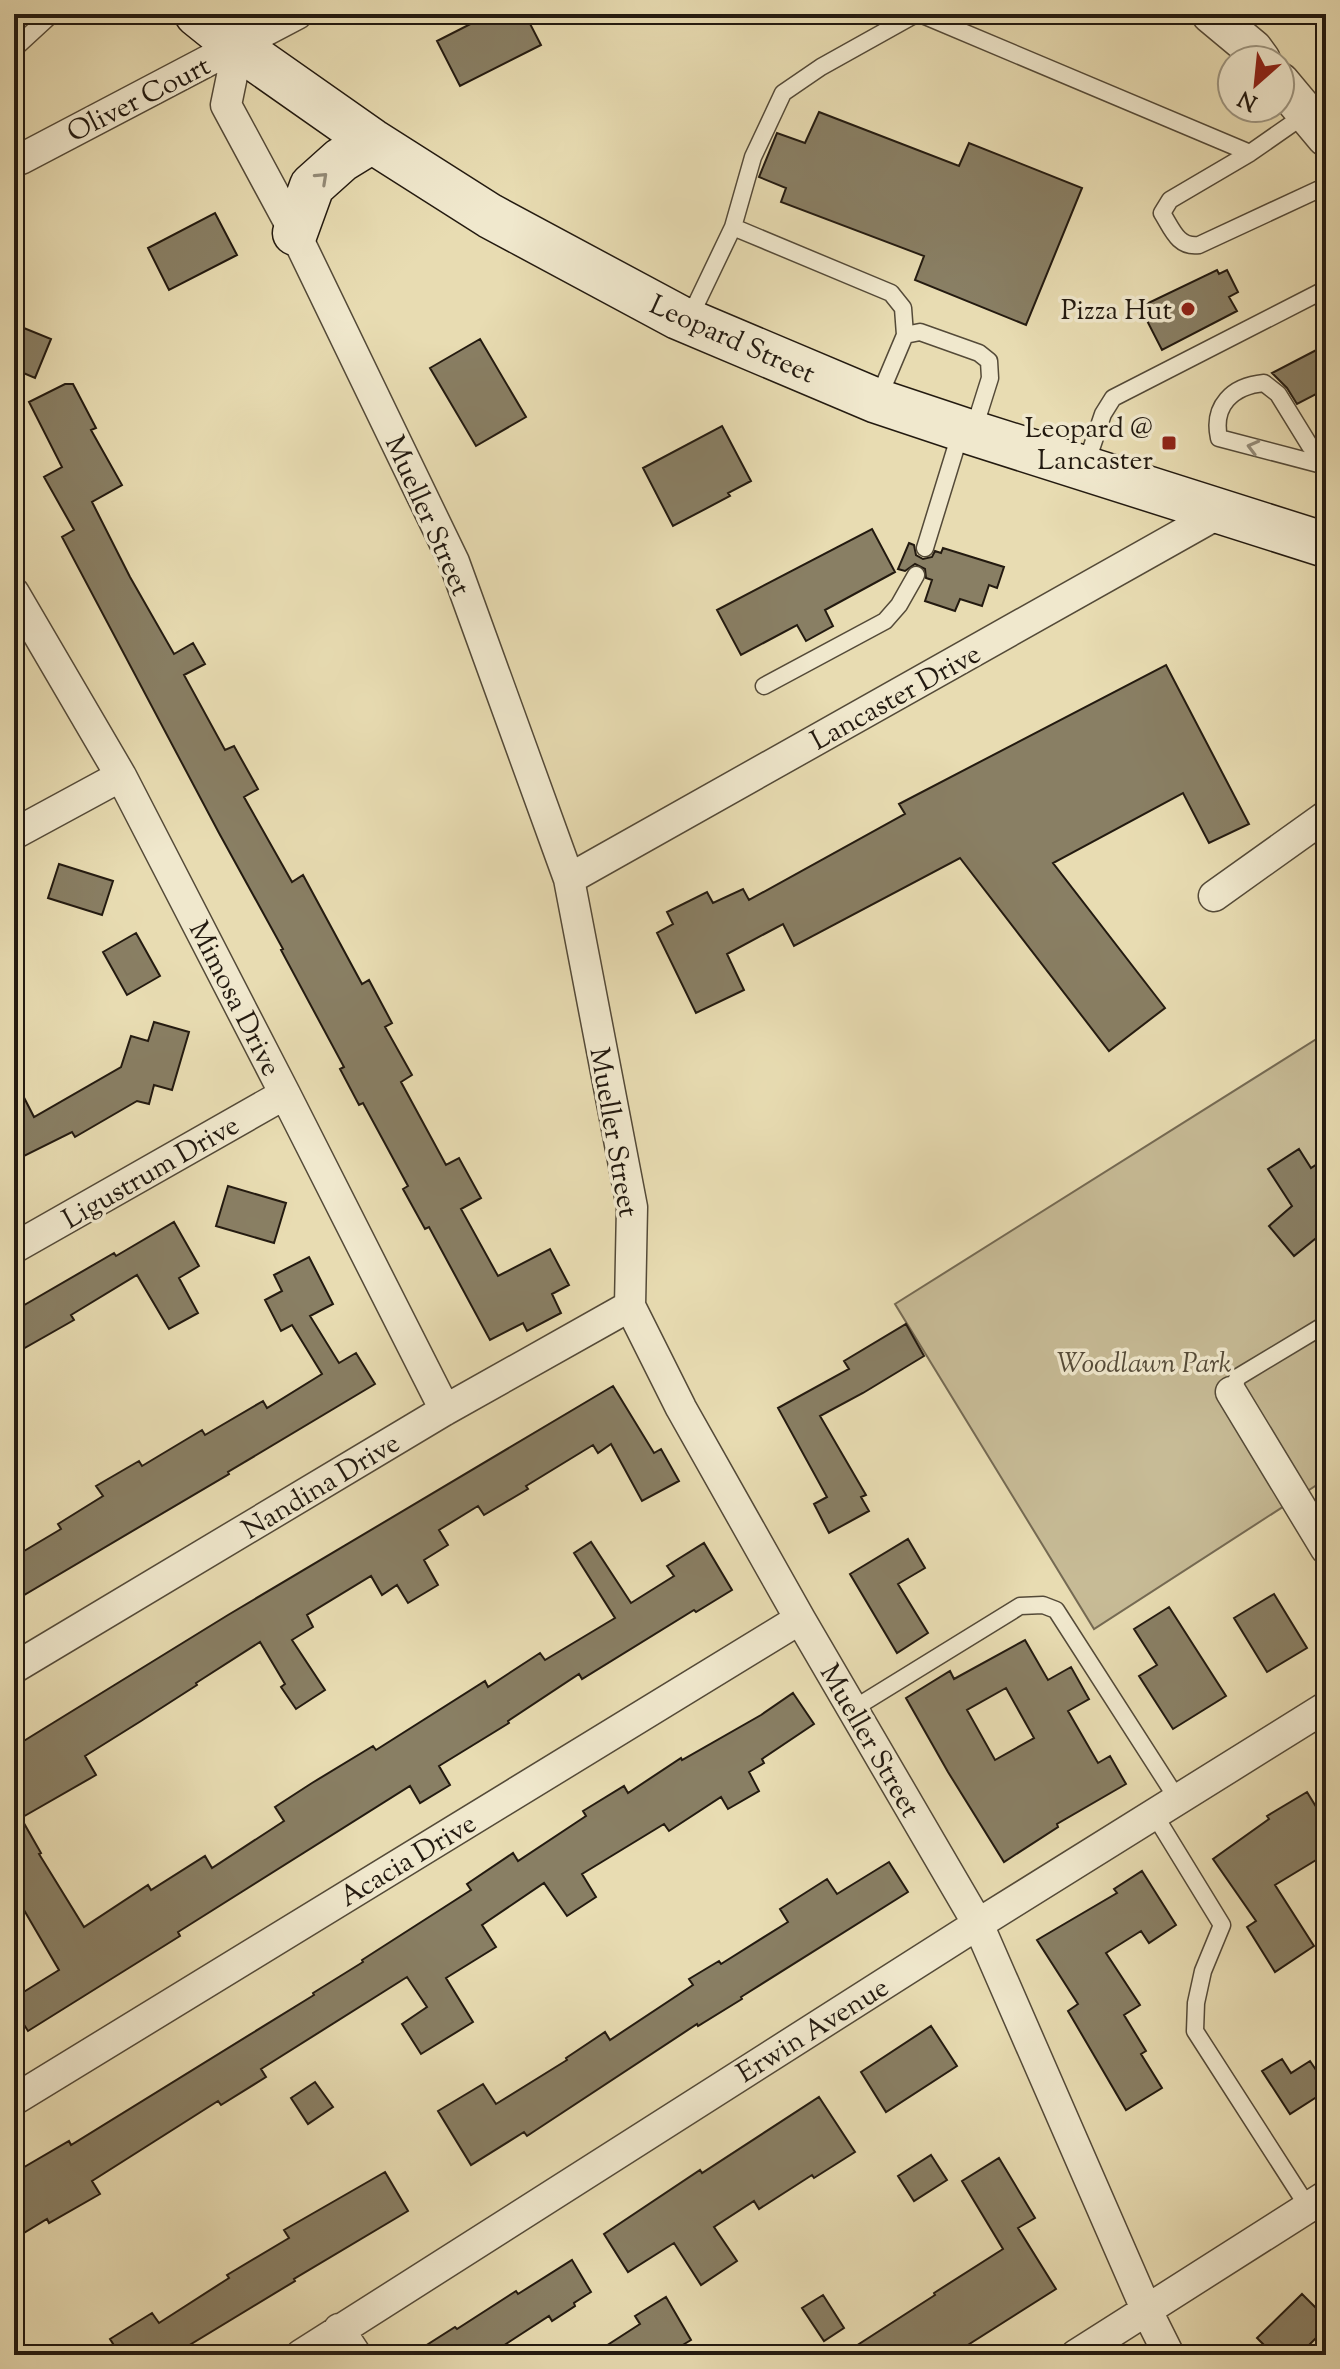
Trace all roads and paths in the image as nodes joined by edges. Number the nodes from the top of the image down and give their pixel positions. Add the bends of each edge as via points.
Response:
1 (52, 14) edge
2 (197, 14) edge
3 (297, 14) edge
4 (918, 14) edge
5 (1211, 14) edge
6 (1247, 44) edge
7 (238, 47) junction
8 (14, 49) edge
9 (1296, 101) edge
10 (1320, 129) edge
11 (372, 141) junction
12 (1250, 153) junction
13 (21, 159) dead end
14 (1326, 186) edge
15 (733, 227) junction
16 (295, 233) junction
17 (1326, 289) edge
18 (688, 321) junction
19 (905, 335) junction
20 (877, 401) junction
21 (967, 431) junction
22 (1326, 463) edge
23 (1085, 469) junction
24 (1221, 512) junction
25 (1326, 545) edge
26 (925, 548) dead end
27 (916, 575) dead end
28 (14, 593) edge
29 (764, 686) dead end
30 (121, 776) junction
31 (1326, 816) edge
32 (14, 834) edge
33 (569, 879) junction
34 (1214, 896) dead end
35 (285, 1094) junction
36 (14, 1248) edge
37 (630, 1306) junction
38 (1326, 1324) edge
39 (1231, 1392) joint
40 (445, 1410) junction
41 (1326, 1549) edge
42 (800, 1619) junction
43 (14, 1668) edge
44 (1326, 1707) edge
45 (853, 1709) junction
46 (1166, 1807) junction
47 (978, 1924) junction
48 (14, 2100) edge
49 (1317, 2201) edge
50 (1146, 2309) junction
51 (339, 2329) junction
52 (301, 2355) edge
53 (356, 2355) edge
54 (1076, 2355) edge
55 (1169, 2355) edge

1 - 8 lane
2 - 7 main road, Leopard Street
3 - 7 street, Oliver Court
4 - 12 lane
4 - 15 lane via 783,93 753,157
5 - 6 street
7 - 11 main road, Leopard Street
7 - 13 street, Oliver Court
7 - 16 street, Mueller Street via 226,105
9 - 10 street
10 - 12 lane
16 -> 11 main road via 312,186
11 - 18 main road, Leopard Street via 490,216
12 - 14 lane via 1170,200 1162,213 1180,242 1199,245
15 - 18 lane
15 - 19 lane via 891,293 903,308
16 - 33 street, Mueller Street via 454,562
17 - 23 lane via 1113,398
18 - 20 main road, Leopard Street
19 - 20 lane
19 - 21 lane via 920,332 989,361 990,378
20 - 21 main road, Leopard Street
21 - 23 main road, Leopard Street
21 - 26 lane
22 -> 22 lane via 1219,438 1216,423 1224,400 1251,384 1264,383 1278,394
23 - 24 main road, Leopard Street
24 - 25 main road, Leopard Street
24 - 33 street, Lancaster Drive
27 - 29 lane via 885,621
28 - 30 street, Mimosa Drive
30 - 32 street
30 - 35 street, Mimosa Drive
31 - 34 street
33 - 37 street, Mueller Street via 632,1207
35 - 36 street, Ligustrum Drive
35 - 40 street, Mimosa Drive
37 - 40 street, Nandina Drive
37 - 42 street, Mueller Street
38 - 39 lane via 1238,1377
39 - 41 street
40 - 43 street, Nandina Drive
42 - 45 street, Mueller Street
42 - 48 street, Acacia Drive
44 - 46 street, Erwin Avenue
45 - 46 lane via 1020,1606 1043,1605 1056,1610
45 - 47 street, Mueller Street
46 - 47 street, Erwin Avenue
46 - 49 lane via 1222,1925 1203,1971 1195,2031
47 - 50 street, Mueller Street
47 - 51 street, Erwin Avenue
49 - 50 street
50 - 54 street
50 - 55 street, Mueller Street
51 - 52 street, Erwin Avenue
51 - 53 street

